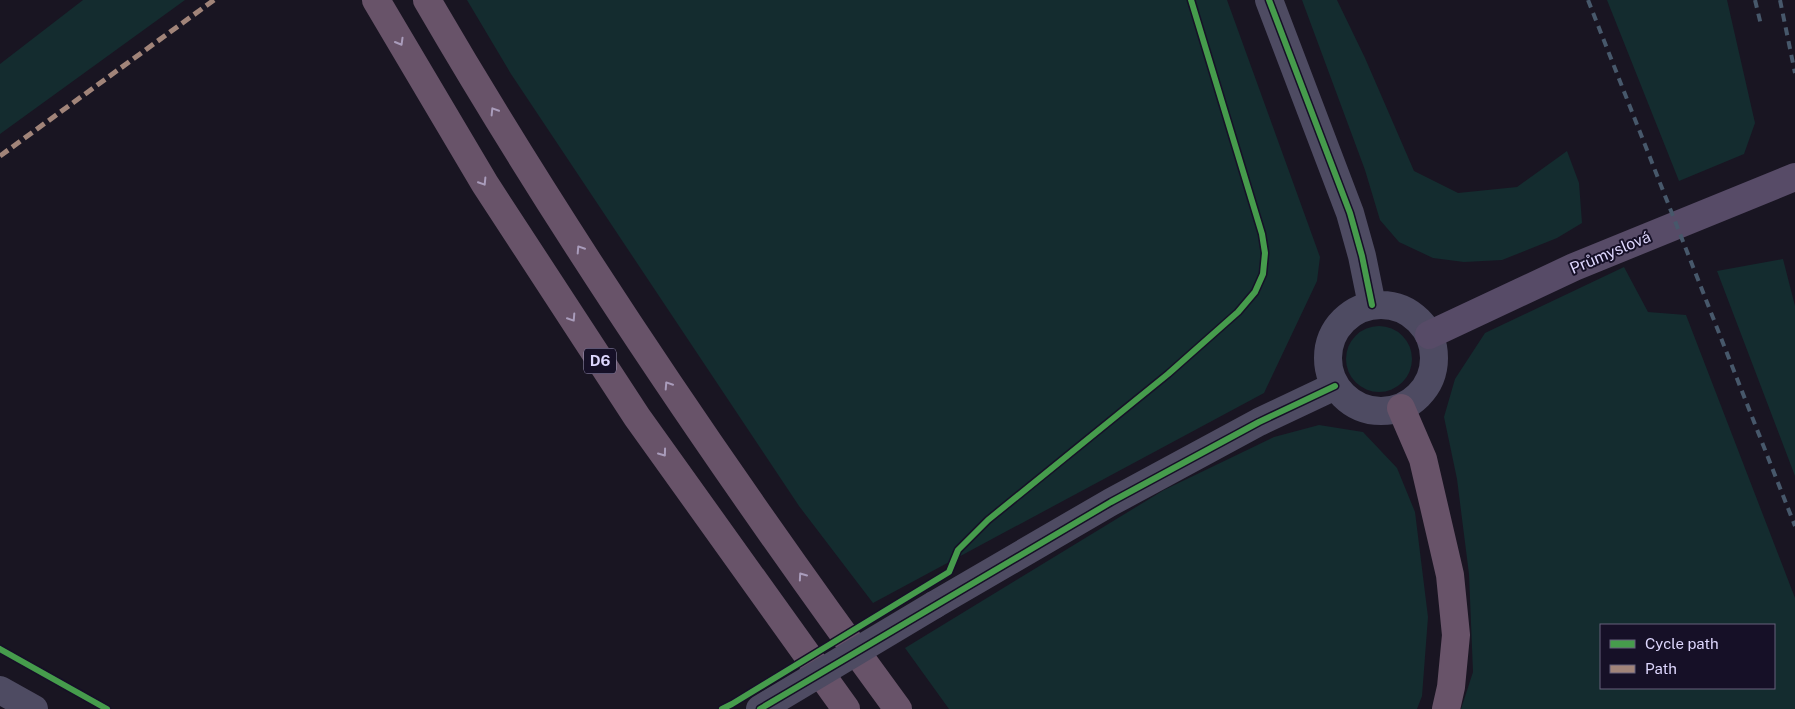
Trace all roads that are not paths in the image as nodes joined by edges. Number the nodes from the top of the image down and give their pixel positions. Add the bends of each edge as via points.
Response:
1 (376, 0) edge
2 (427, 0) edge
3 (1269, 0) edge
4 (1795, 178) edge
5 (1372, 305) junction
6 (1429, 335) junction
7 (1335, 386) junction
8 (1401, 408) junction
9 (830, 616) junction
10 (0, 690) edge
11 (34, 709) edge
12 (760, 709) edge
13 (846, 709) edge
14 (898, 709) edge
15 (915, 709) edge
16 (1446, 709) edge

1 -> 13 highway, D6 via 485,184 632,409
9 -> 2 highway, D6 via 669,386 558,216
3 - 5 street via 1350,213
4 - 6 main road, Průmyslová via 1574,267
5 - 6 street via 1399,308 1421,324
5 - 7 street via 1345,318 1330,343 1327,358
6 - 8 street via 1434,359 1432,372 1421,393
7 - 8 street via 1357,406 1372,411
7 - 12 street, bridge via 1259,422 1112,502
8 - 16 highway via 1423,460 1450,575 1456,635
9 - 14 highway, D6
9 - 15 highway
10 - 11 street

